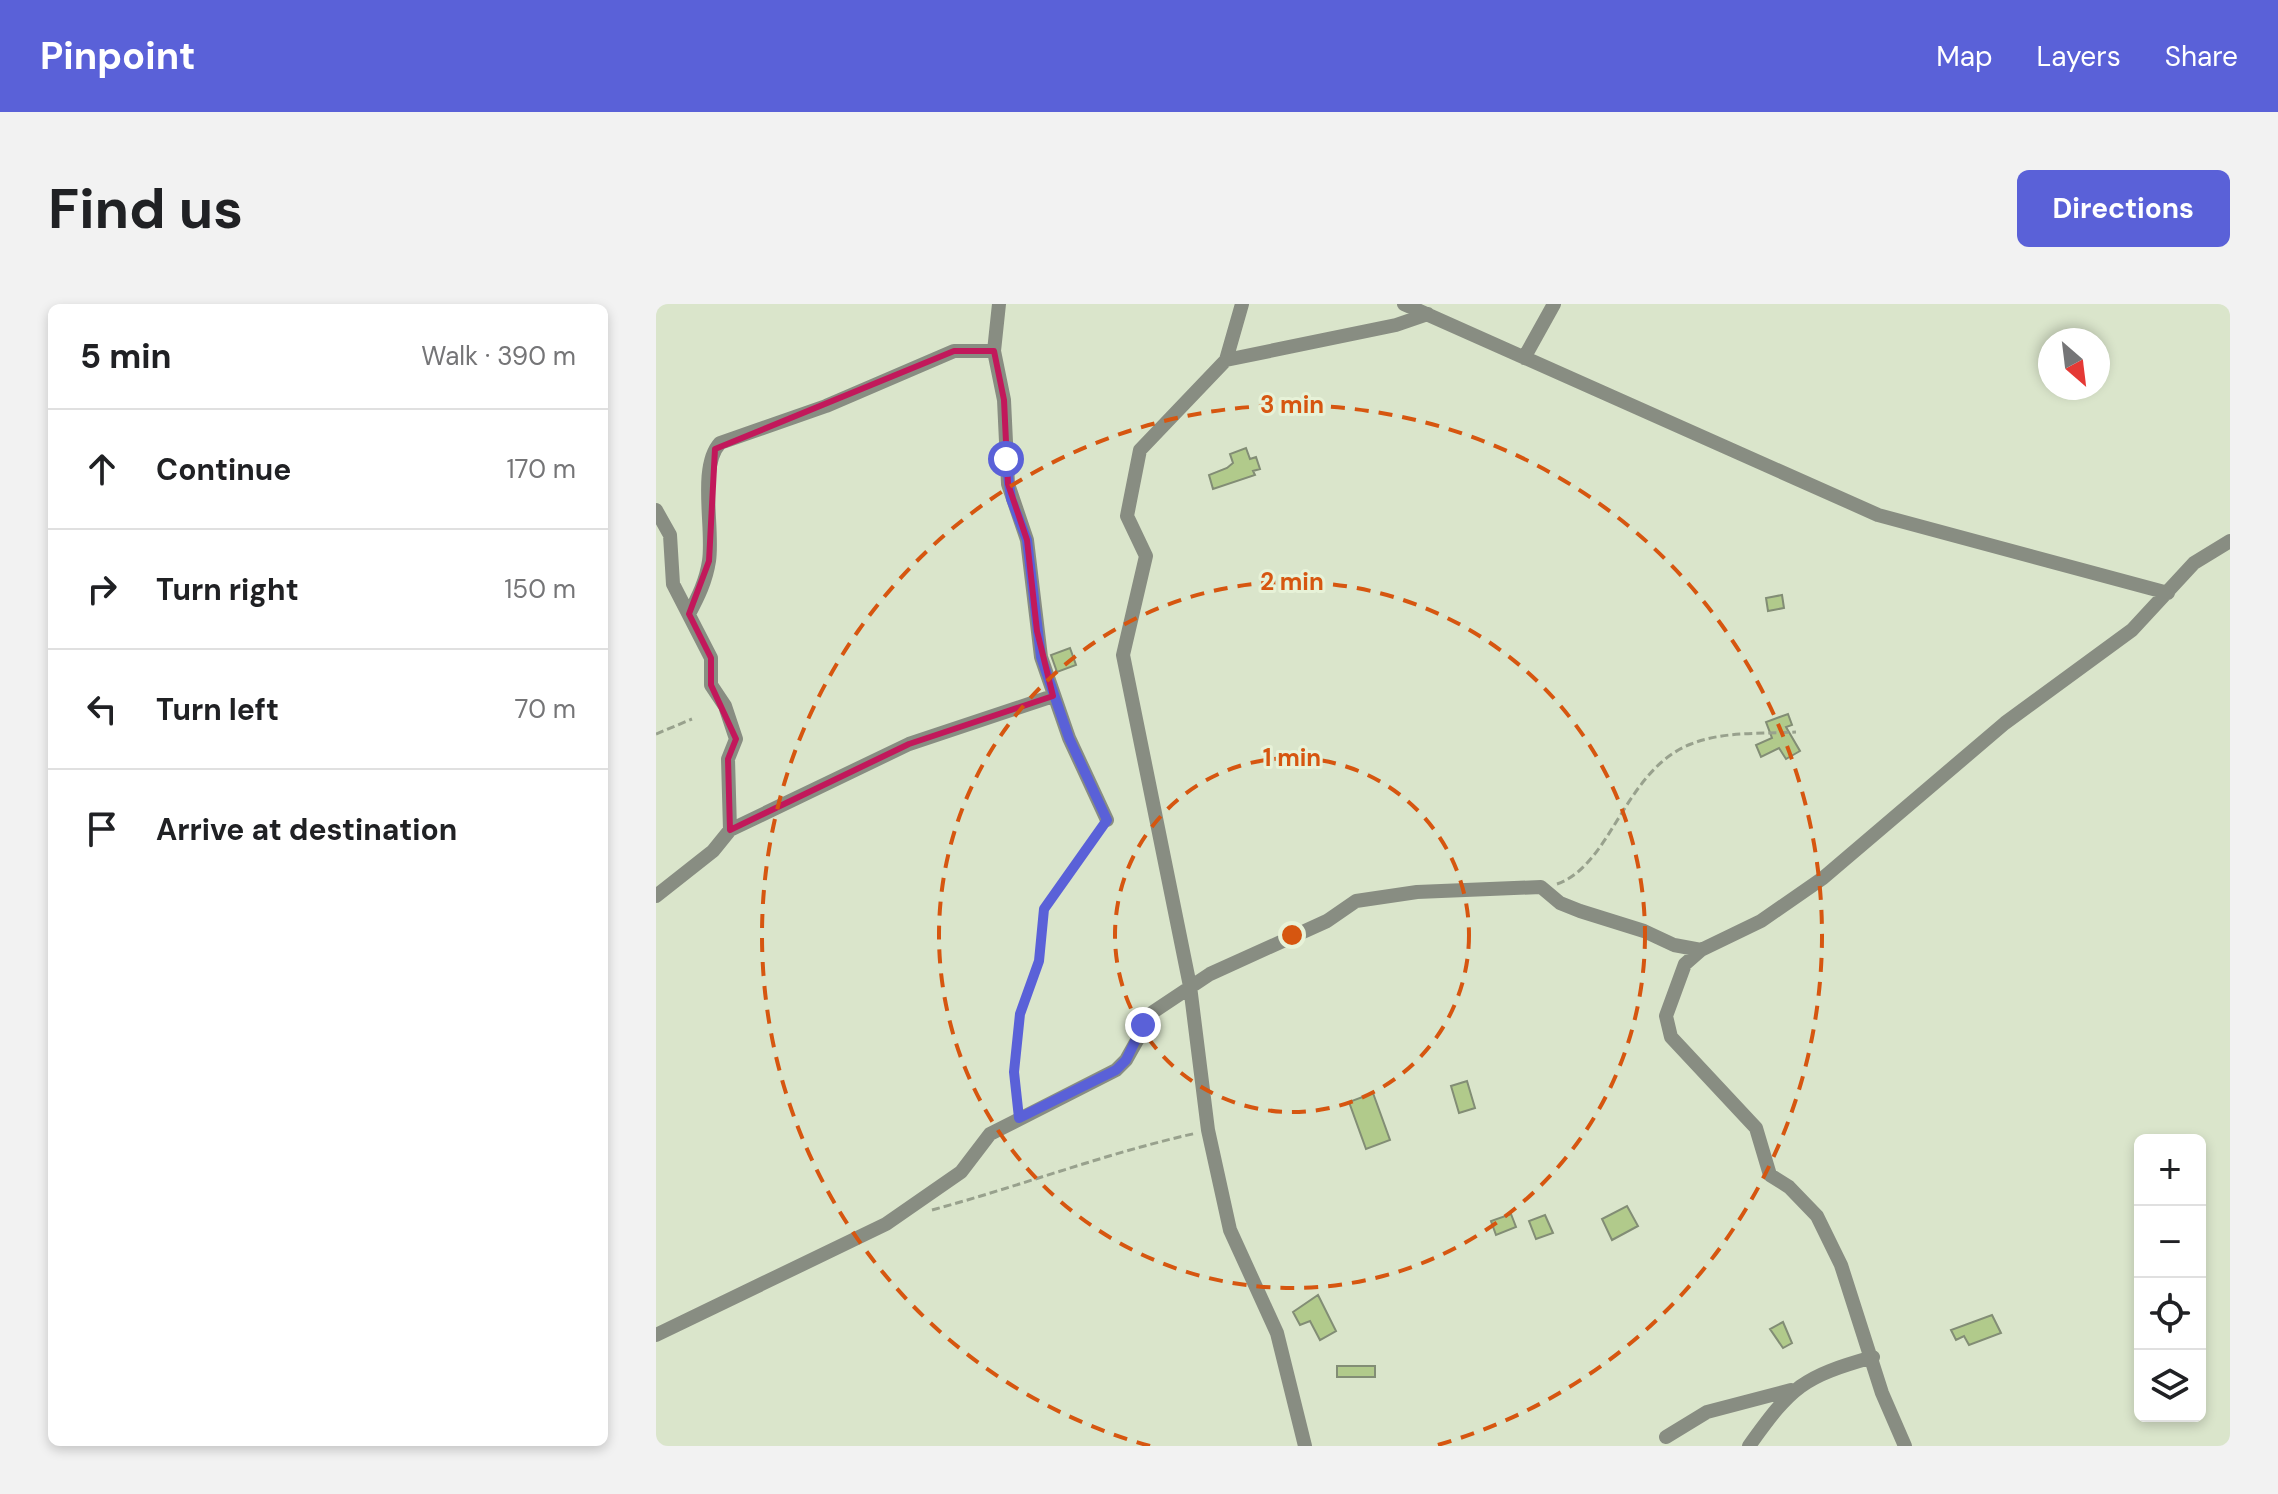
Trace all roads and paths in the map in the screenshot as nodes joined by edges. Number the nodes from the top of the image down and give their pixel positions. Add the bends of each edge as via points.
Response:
1 (999, 304) edge
2 (1242, 304) edge
3 (1404, 304) edge
4 (1554, 304) edge
5 (1428, 314) junction
6 (994, 351) junction
7 (1524, 358) junction
8 (1226, 360) junction
9 (656, 510) edge
10 (2230, 541) edge
11 (2168, 593) junction
12 (689, 614) junction
13 (1053, 696) junction
14 (692, 719) dead end
15 (1796, 732) dead end
16 (656, 734) edge
17 (1107, 820) joint
18 (730, 830) junction
19 (1546, 888) junction
20 (656, 896) edge
21 (1701, 950) junction
22 (1190, 986) junction
23 (1019, 1118) junction
24 (1208, 1130) junction
25 (923, 1212) dead end
26 (656, 1335) edge
27 (1873, 1357) junction
28 (1791, 1390) junction
29 (1666, 1437) dead end
30 (1305, 1446) edge
31 (1749, 1446) edge
32 (1905, 1446) edge

1 - 6 street
2 - 8 street
3 - 5 street
4 - 7 street
5 - 7 street
5 - 8 street
6 - 12 street via 954,351 826,406 720,443 710,462 709,561 702,591
6 - 13 street via 1004,400 1008,484 1027,540 1037,631
7 - 11 street via 1878,515
8 - 22 street via 1140,450 1127,516 1146,556 1123,655
9 - 12 street via 670,535 673,584
10 - 11 street via 2194,563
11 - 21 street via 2132,630 2005,723 1823,878 1742,933
12 - 18 street via 711,658 711,685 736,739 728,759
13 - 17 street
13 - 18 street via 909,744
14 - 16 path
15 - 19 path via 1719,737 1668,756 1638,785 1575,874
17 - 23 path via 1044,909 1039,961 1020,1014 1014,1072
18 - 20 street via 713,851
19 - 21 street via 1560,903
19 - 22 street via 1363,898 1327,921
21 - 27 street via 1679,976 1666,1016 1671,1037 1756,1128 1770,1175 1817,1216 1841,1265
22 - 23 street via 1147,1019 1116,1070
22 - 24 street
23 - 26 street via 990,1134 961,1172 886,1224
24 - 25 path
24 - 30 street via 1230,1230 1277,1333
27 - 28 street via 1831,1369
27 - 32 street
28 - 29 street via 1707,1412
28 - 31 street

